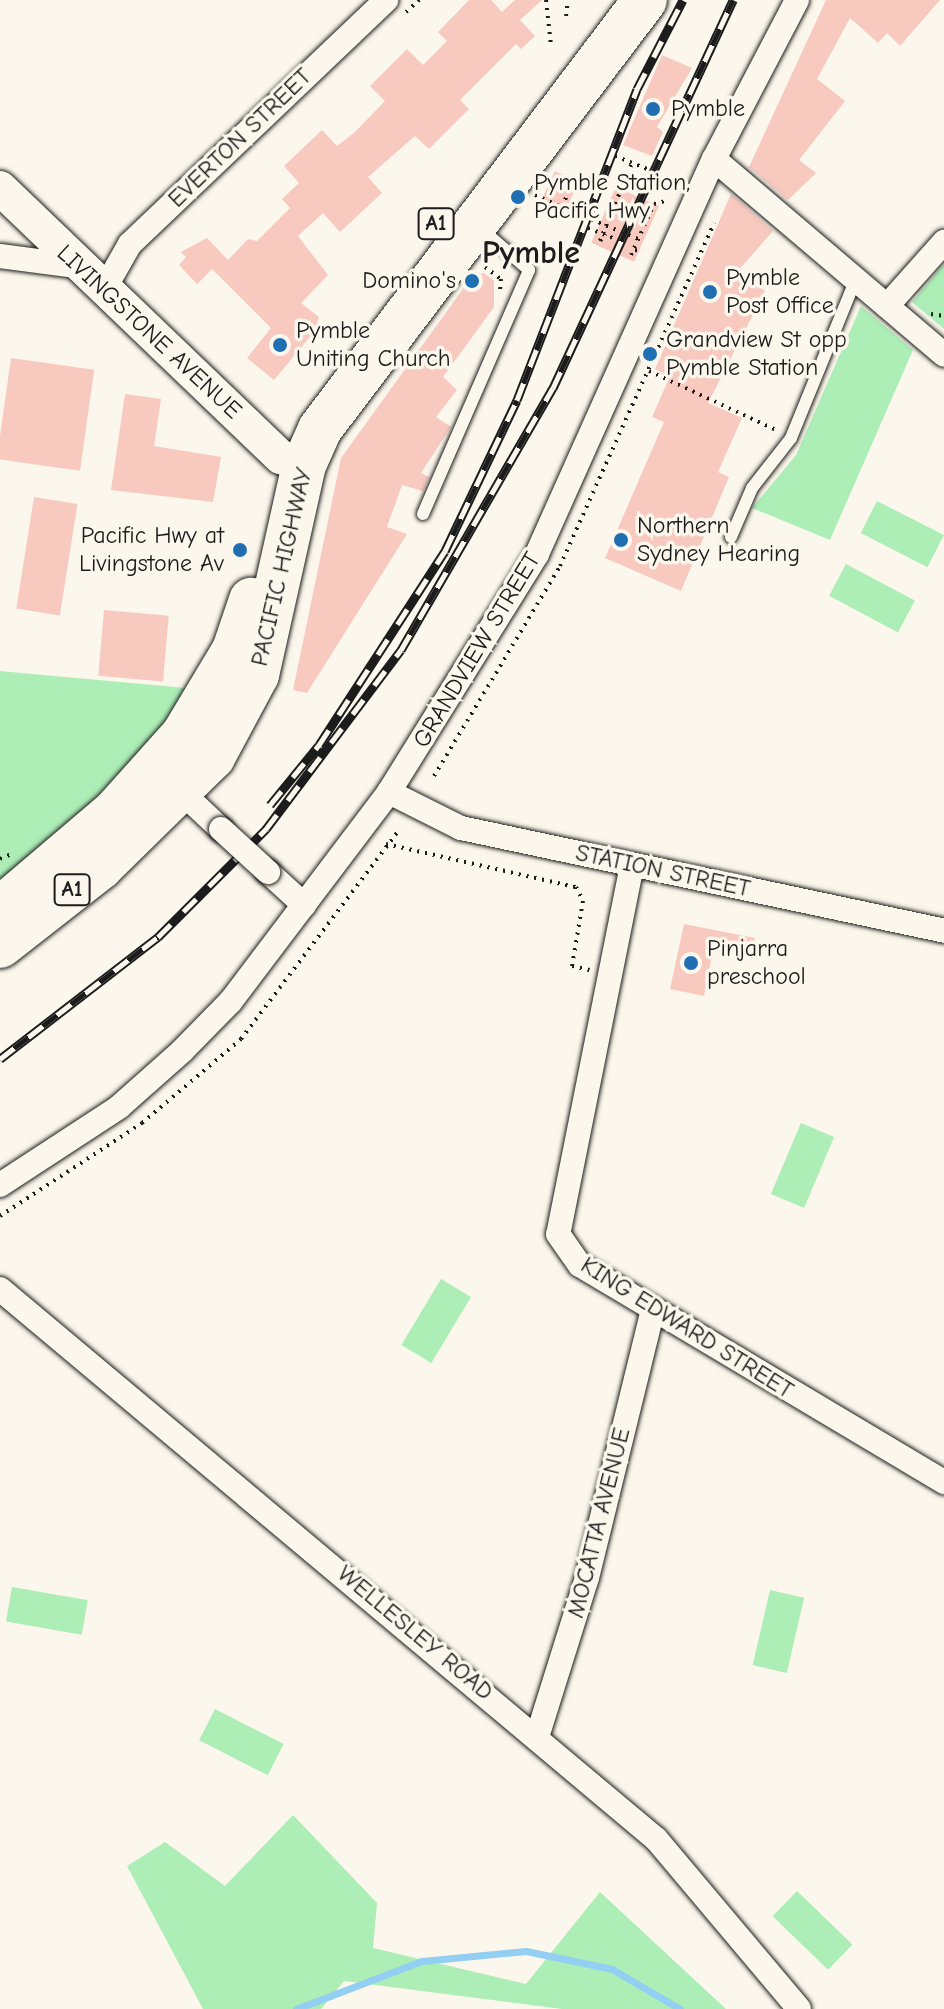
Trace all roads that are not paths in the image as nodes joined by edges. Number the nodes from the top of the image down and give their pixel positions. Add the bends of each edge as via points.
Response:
1 (386, 0) edge
2 (606, 0) edge
3 (645, 0) edge
4 (797, 0) edge
5 (714, 159) junction
6 (0, 188) edge
7 (475, 223) junction
8 (944, 242) edge
9 (0, 256) edge
10 (94, 276) junction
11 (856, 279) junction
12 (887, 306) junction
13 (944, 355) edge
14 (293, 461) junction
15 (423, 514) dead end
16 (731, 537) dead end
17 (169, 781) junction
18 (389, 792) junction
19 (632, 865) junction
20 (304, 905) junction
21 (0, 909) edge
22 (944, 931) edge
23 (0, 946) edge
24 (0, 1185) edge
25 (0, 1289) edge
26 (653, 1309) junction
27 (944, 1482) edge
28 (538, 1734) junction
29 (799, 2009) edge

1 - 10 street, EVERTON STREET
2 - 14 highway, PACIFIC HIGHWAY / A1 via 308,394
3 - 7 highway, PACIFIC HIGHWAY / A1
4 - 5 street, GRANDVIEW STREET
5 - 11 street
5 - 18 street, GRANDVIEW STREET via 537,554
6 - 10 street, LIVINGSTONE AVENUE
7 - 14 highway, PACIFIC HIGHWAY / A1
7 - 15 lane via 529,270
8 - 12 street
9 - 10 street
10 - 14 street, LIVINGSTONE AVENUE
11 - 12 street
11 - 16 lane via 791,438 752,488
12 - 13 street
14 - 17 highway, PACIFIC HIGHWAY / A1 via 257,675 236,721
17 - 20 street, bridge
17 - 21 highway, PACIFIC HIGHWAY / A1
17 - 23 highway, PACIFIC HIGHWAY / A1
18 - 19 street, STATION STREET via 461,828
18 - 20 street, GRANDVIEW STREET
19 - 22 street, STATION STREET
19 - 26 street, KING EDWARD STREET via 556,1215 558,1234 580,1265
20 - 24 street, GRANDVIEW STREET via 231,1001 171,1061 119,1107
25 - 28 street, WELLESLEY ROAD
26 - 27 street, KING EDWARD STREET
26 - 28 street, MOCATTA AVENUE via 587,1578
28 - 29 street, WELLESLEY ROAD via 656,1839

